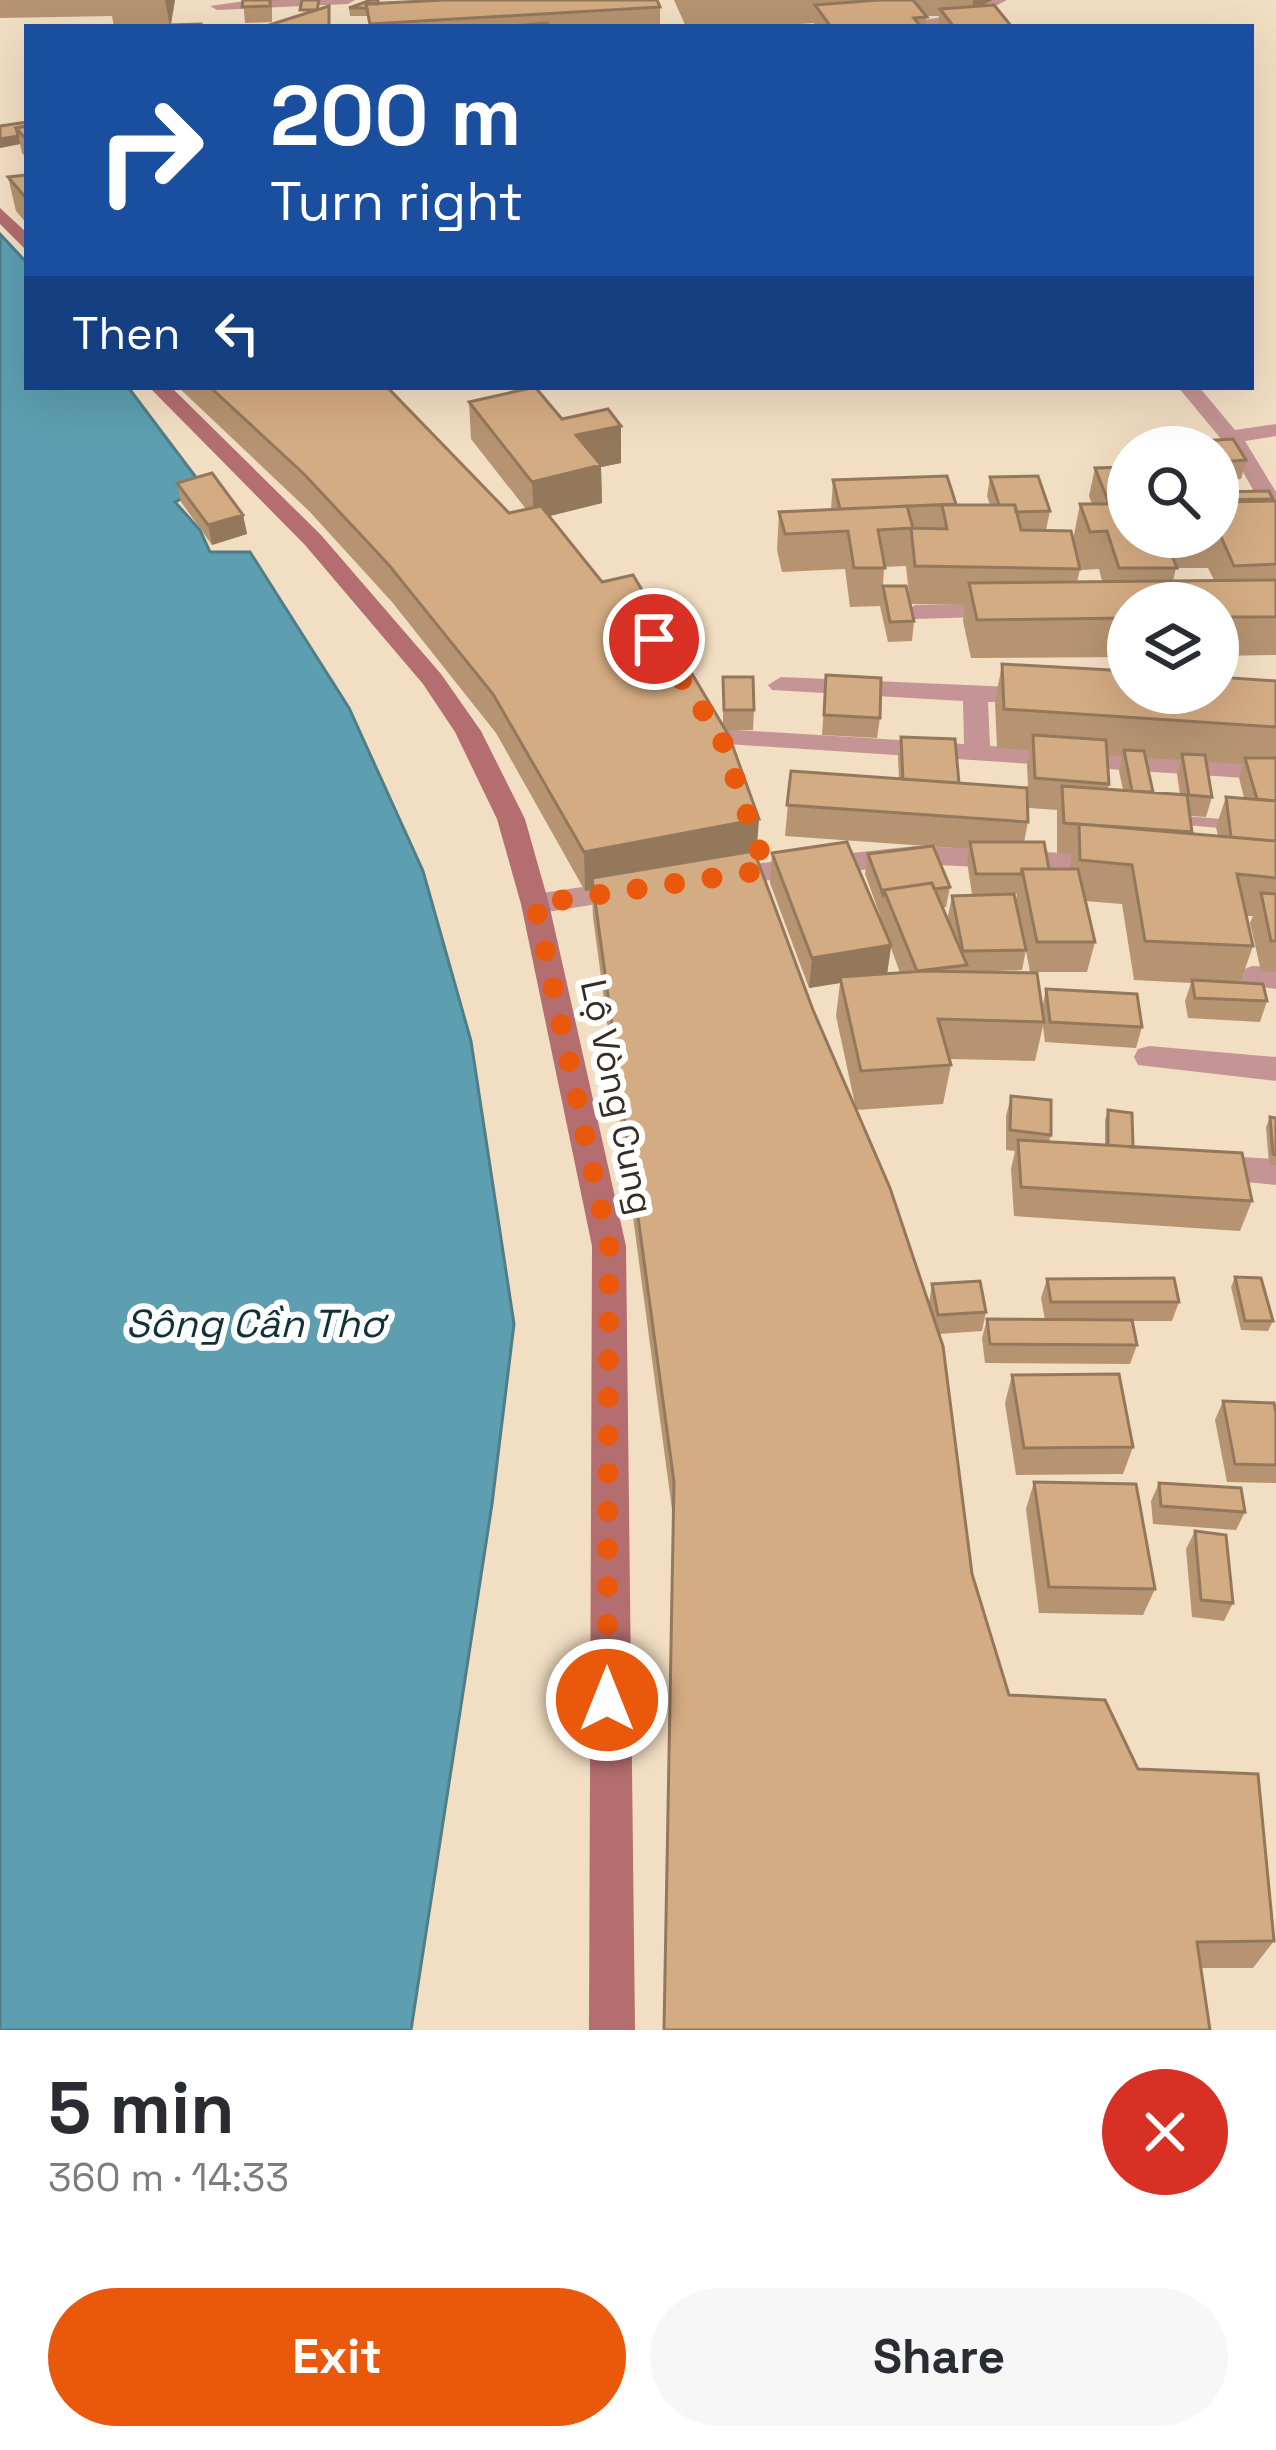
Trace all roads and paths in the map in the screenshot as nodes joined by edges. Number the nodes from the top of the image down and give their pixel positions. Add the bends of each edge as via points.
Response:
1 (1000, 0) edge
2 (217, 3) edge
3 (354, 4) edge
4 (322, 21) edge
5 (933, 24) edge
6 (0, 213) edge
7 (24, 241) edge
8 (162, 390) edge
9 (1190, 390) edge
10 (1220, 426) edge
11 (1276, 430) edge
12 (1239, 436) edge
13 (1239, 453) edge
14 (1276, 512) edge
15 (1034, 611) edge
16 (915, 612) edge
17 (782, 685) dead end
18 (975, 692) junction
19 (1057, 697) edge
20 (719, 738) edge
21 (977, 751) junction
22 (1276, 772) edge
23 (1139, 818) edge
24 (1276, 828) edge
25 (1136, 866) edge
26 (697, 880) edge
27 (651, 887) edge
28 (535, 904) junction
29 (1149, 1058) dead end
30 (1276, 1069) edge
31 (1181, 1167) edge
32 (1276, 1172) edge
33 (612, 2030) edge

1 - 5 street
2 - 3 street
3 - 4 street
6 - 7 main road
8 - 28 main road, Lộ Vòng Cung via 313,540 432,679 511,819
9 - 10 street
11 - 12 street
13 - 14 street
15 - 16 street
17 - 18 street
18 - 19 street
18 - 21 street
20 - 21 street
21 - 22 street
23 - 24 lane
25 - 26 street via 915,855 763,859
27 - 28 street
28 - 33 main road, Lộ Vòng Cung via 609,1246
29 - 30 street
31 - 32 street

